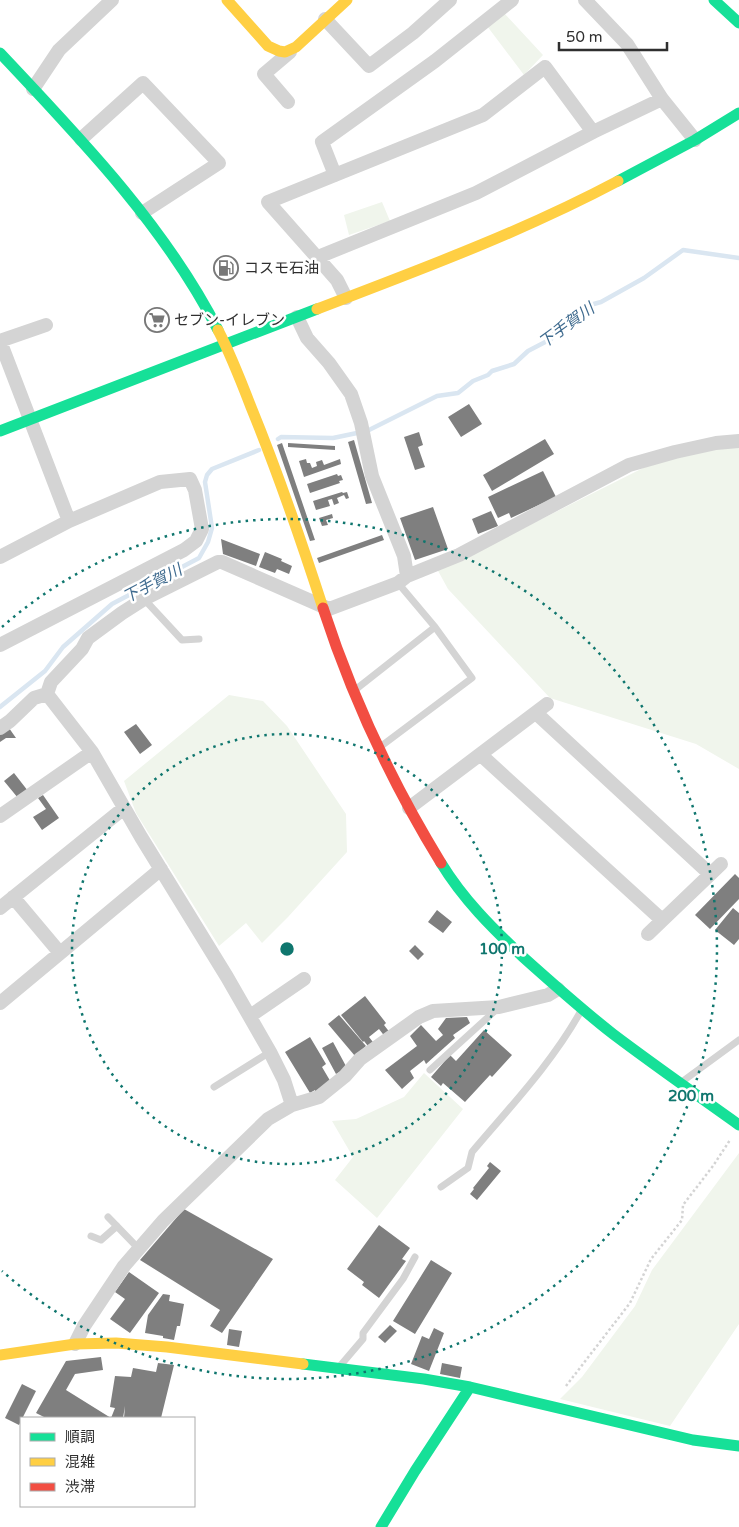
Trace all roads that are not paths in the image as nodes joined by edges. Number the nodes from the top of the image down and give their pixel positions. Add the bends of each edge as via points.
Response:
1 (112, 0) edge
2 (227, 0) edge
3 (347, 0) edge
4 (450, 0) edge
5 (512, 0) edge
6 (584, 0) edge
7 (714, 0) edge
8 (325, 19) junction
9 (739, 23) edge
10 (290, 52) junction
11 (0, 54) edge
12 (34, 89) junction
13 (662, 99) junction
14 (288, 102) dead end
15 (739, 113) edge
16 (593, 132) junction
17 (81, 138) junction
18 (695, 140) junction
19 (335, 175) junction
20 (142, 213) junction
21 (318, 257) junction
22 (346, 298) junction
23 (297, 317) junction
24 (46, 325) dead end
25 (0, 341) edge
26 (226, 345) junction
27 (29, 418) junction
28 (0, 431) edge
29 (739, 441) edge
30 (69, 521) junction
31 (0, 557) edge
32 (403, 579) junction
33 (144, 599) junction
34 (322, 606) junction
35 (435, 626) junction
36 (199, 639) dead end
37 (0, 645) edge
38 (354, 691) junction
39 (47, 694) junction
40 (548, 704) dead end
41 (536, 713) junction
42 (0, 728) edge
43 (379, 748) junction
44 (92, 752) junction
45 (480, 754) junction
46 (124, 808) junction
47 (409, 808) junction
48 (0, 816) edge
49 (161, 869) junction
50 (13, 898) junction
51 (0, 908) edge
52 (662, 920) junction
53 (648, 934) dead end
54 (60, 953) junction
55 (304, 979) dead end
56 (558, 990) junction
57 (0, 1003) edge
58 (499, 1007) junction
59 (582, 1009) junction
60 (250, 1016) junction
61 (739, 1040) edge
62 (270, 1052) junction
63 (430, 1070) dead end
64 (681, 1083) junction
65 (214, 1087) dead end
66 (292, 1105) junction
67 (736, 1129) edge
68 (442, 1187) dead end
69 (108, 1217) dead end
70 (117, 1226) junction
71 (91, 1236) dead end
72 (139, 1249) junction
73 (415, 1257) dead end
74 (75, 1344) junction
75 (0, 1355) edge
76 (339, 1368) junction
77 (470, 1387) junction
78 (739, 1446) edge
79 (381, 1527) edge

1 - 12 street via 59,50
2 - 10 street via 268,46
3 - 8 street
4 - 8 street via 369,66
5 - 19 street via 322,142
6 - 13 street via 627,44
7 - 9 street
8 - 10 street
10 - 14 street via 264,74
11 - 12 street
12 - 17 street
13 - 16 street
13 - 18 street
15 - 18 street
16 - 19 street via 545,67 483,115
16 - 21 street via 476,193
17 - 20 street
17 - 20 street via 143,84 219,163
18 - 22 street via 592,195 480,246
19 - 21 street via 268,202
20 - 26 street via 205,304
21 - 22 street via 337,280
22 - 23 street
23 - 26 street
23 - 32 street via 307,338 351,394 372,476 404,556
24 - 25 street
25 - 27 street
26 - 27 street
26 - 34 street via 270,453
27 - 28 street
27 - 30 street
29 - 32 street via 683,450 629,466 459,555
30 - 31 street
30 - 37 street via 160,482 190,479 202,529 196,541 184,550
32 - 34 street via 329,609
32 - 35 lane
33 - 34 street via 222,562
33 - 36 lane via 182,640
33 - 39 street via 88,638 51,682
34 - 38 street
35 - 38 lane
35 - 43 lane via 472,678
38 - 43 street
39 - 42 street via 34,698
39 - 44 street
40 - 41 street
41 - 45 street
41 - 52 street via 716,869
43 - 47 street
44 - 46 street
44 - 48 street
45 - 47 street
45 - 52 street
46 - 49 street
46 - 50 street
47 - 56 street via 452,881 471,905
49 - 54 street
49 - 60 street
50 - 51 street
50 - 54 street
52 - 53 street
54 - 57 street
55 - 60 street
56 - 58 street
56 - 59 street
58 - 63 lane
58 - 66 street via 433,1011 419,1017 360,1059 319,1097
59 - 64 street
59 - 68 lane via 542,1068 472,1152 468,1168
60 - 62 street
61 - 64 lane
62 - 65 lane
62 - 66 street
64 - 67 street
66 - 72 street via 268,1119 162,1220
69 - 70 lane
70 - 71 lane via 102,1240
70 - 72 lane
72 - 74 street via 124,1266
73 - 76 lane via 404,1279 363,1333 363,1339
74 - 75 street
74 - 76 street via 167,1347
76 - 77 street
77 - 78 street via 693,1440
77 - 79 street

